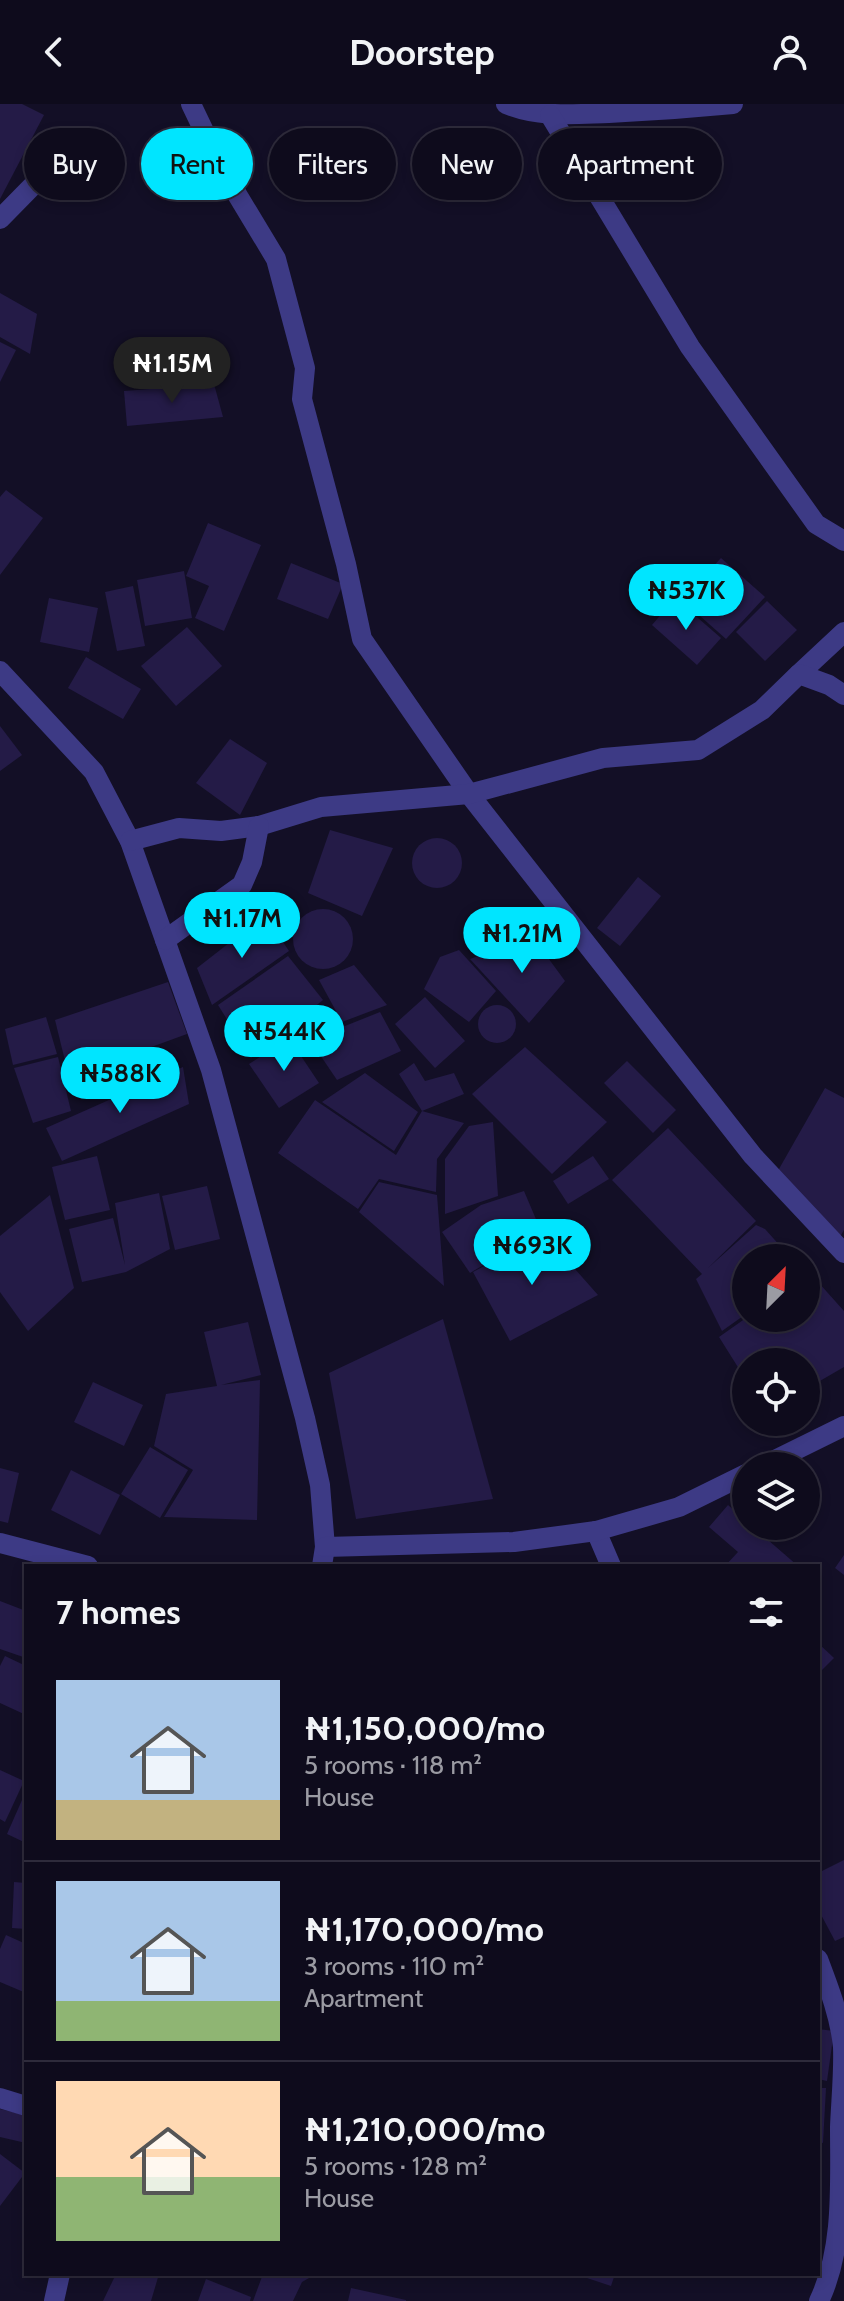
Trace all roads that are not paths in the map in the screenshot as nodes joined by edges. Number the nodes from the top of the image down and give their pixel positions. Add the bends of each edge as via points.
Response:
1 (191, 104) edge
2 (506, 104) edge
3 (733, 104) edge
4 (550, 115) junction
5 (24, 195) edge
6 (0, 219) edge
7 (844, 541) edge
8 (844, 632) edge
9 (0, 671) edge
10 (799, 674) junction
11 (844, 695) edge
12 (469, 794) junction
13 (259, 826) junction
14 (130, 841) junction
15 (165, 940) junction
16 (844, 1253) edge
17 (844, 1426) edge
18 (791, 1452) edge
19 (732, 1481) edge
20 (596, 1531) junction
21 (0, 1543) edge
22 (324, 1557) edge
23 (80, 1564) edge
24 (610, 1564) edge
25 (820, 1964) edge
26 (844, 2050) edge
27 (0, 2098) edge
28 (24, 2105) edge
29 (60, 2276) edge
30 (54, 2301) edge
31 (819, 2301) edge

1 - 12 street via 223,171 276,259 305,368 302,399 362,639
2 - 4 street
3 - 4 street
4 - 7 street via 690,347 816,524
5 - 6 street
8 - 10 street
9 - 14 street via 94,772
10 - 11 street
10 - 12 street via 762,710 698,750 603,758
12 - 13 street via 321,807
12 - 16 street via 753,1156
13 - 14 street via 221,831 179,828
13 - 15 street via 242,885
14 - 15 street
15 - 22 street via 211,1070 305,1418 320,1485
17 - 18 street
19 - 20 street via 679,1507
20 - 22 street
20 - 24 street
21 - 23 street
25 - 26 street
26 - 31 street via 841,2227
27 - 28 street
29 - 30 street

